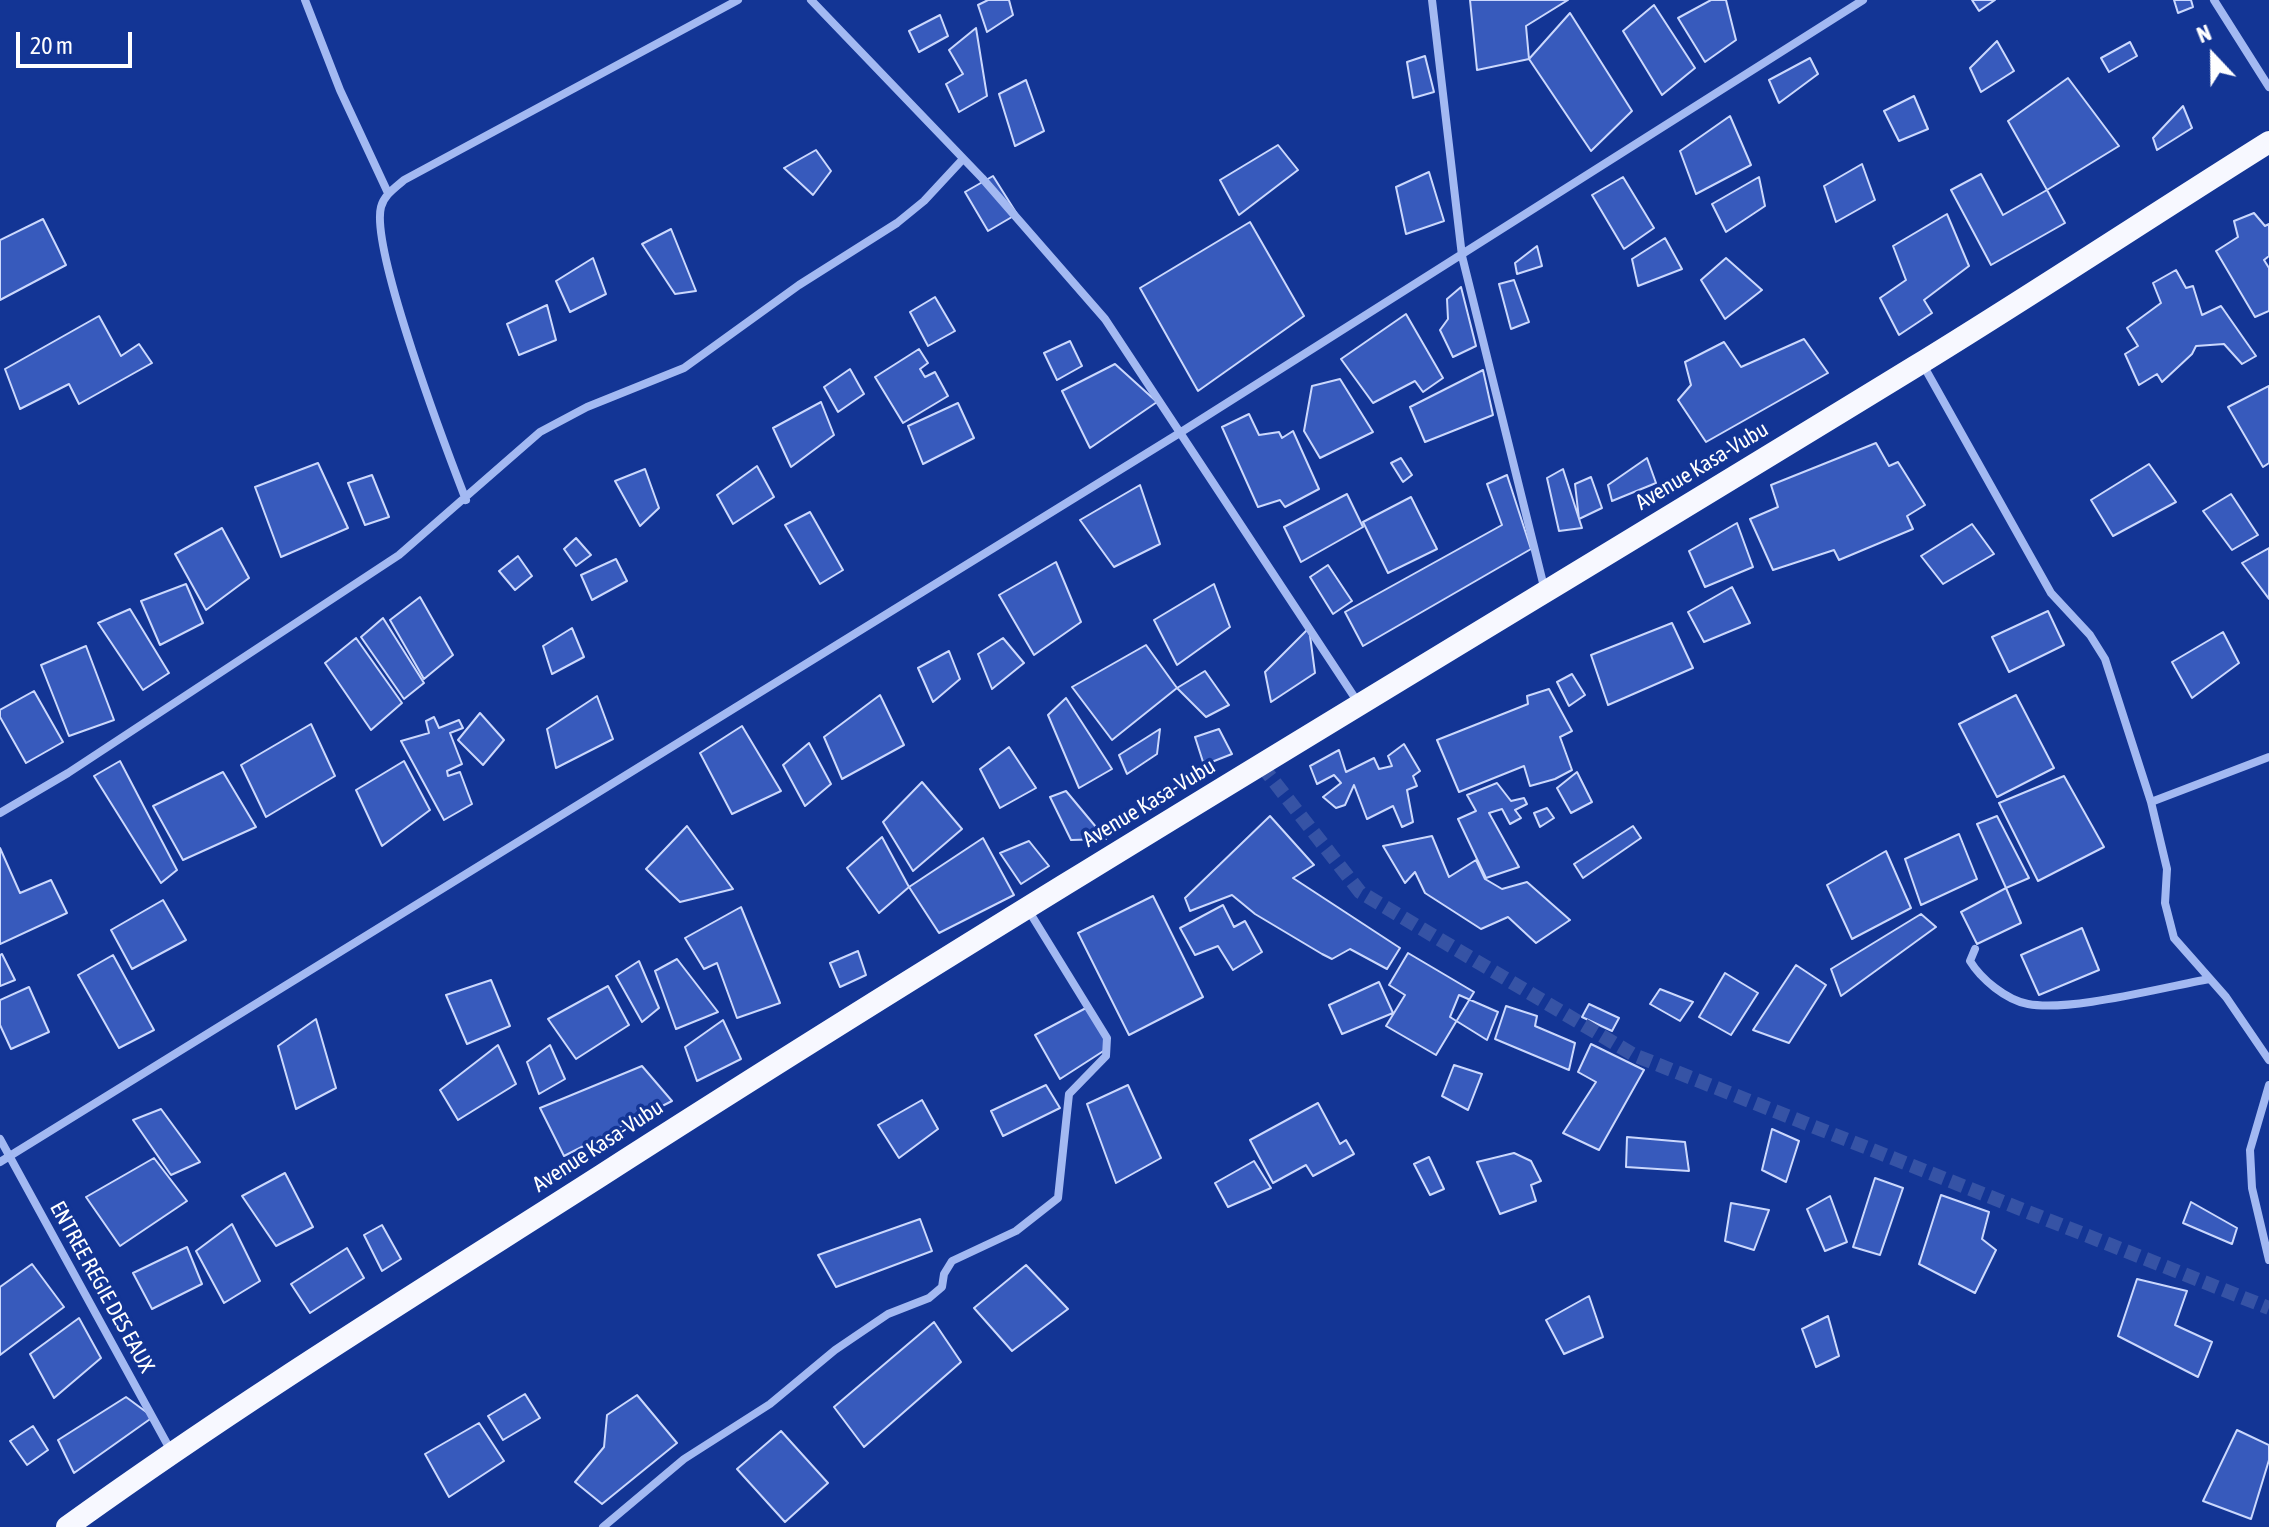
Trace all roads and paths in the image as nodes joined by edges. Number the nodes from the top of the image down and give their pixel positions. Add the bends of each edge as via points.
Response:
1 (305, 0) edge
2 (738, 0) edge
3 (811, 0) edge
4 (1432, 0) edge
5 (1863, 0) edge
6 (2214, 0) edge
7 (2269, 87) edge
8 (2269, 142) edge
9 (963, 159) junction
10 (388, 193) junction
11 (1462, 256) junction
12 (1922, 363) junction
13 (1178, 434) junction
14 (466, 500) junction
15 (1545, 591) junction
16 (1359, 704) junction
17 (2269, 757) edge
18 (2151, 802) junction
19 (0, 813) edge
20 (1026, 906) junction
21 (1975, 949) dead end
22 (2210, 979) junction
23 (2269, 1060) edge
24 (2269, 1085) edge
25 (0, 1139) edge
26 (9, 1156) junction
27 (0, 1162) edge
28 (2269, 1260) edge
29 (172, 1451) junction
30 (67, 1527) edge
31 (603, 1527) edge

1 - 10 street
2 - 10 street
3 - 9 street
4 - 11 street
5 - 11 street
6 - 7 street
8 - 12 highway, Avenue Kasa-Vubu
9 - 13 street via 1105,319
9 - 14 street via 897,223 684,368 540,432
10 - 14 street via 379,224 387,262
11 - 13 street
11 - 15 street
12 - 15 highway, Avenue Kasa-Vubu
12 - 18 street via 2051,593 2105,659
13 - 16 street
13 - 26 street
14 - 19 street via 399,555 317,611
15 - 16 highway, Avenue Kasa-Vubu
16 - 20 highway, Avenue Kasa-Vubu
17 - 18 street
18 - 22 street via 2167,869 2165,903 2174,938
20 - 29 highway, Avenue Kasa-Vubu
20 - 31 street via 1107,1038 1106,1056 1069,1094 1058,1198 1016,1231 952,1261 942,1287 929,1298 888,1314 835,1350 770,1404 684,1459
21 - 22 street via 1970,961 1980,978 2024,1004 2054,1007
22 - 23 street
24 - 28 street via 2250,1150 2252,1188
25 - 26 street, ENTREE REGIE DES EAUX
26 - 27 street
26 - 29 street, ENTREE REGIE DES EAUX
29 - 30 highway, Avenue Kasa-Vubu

